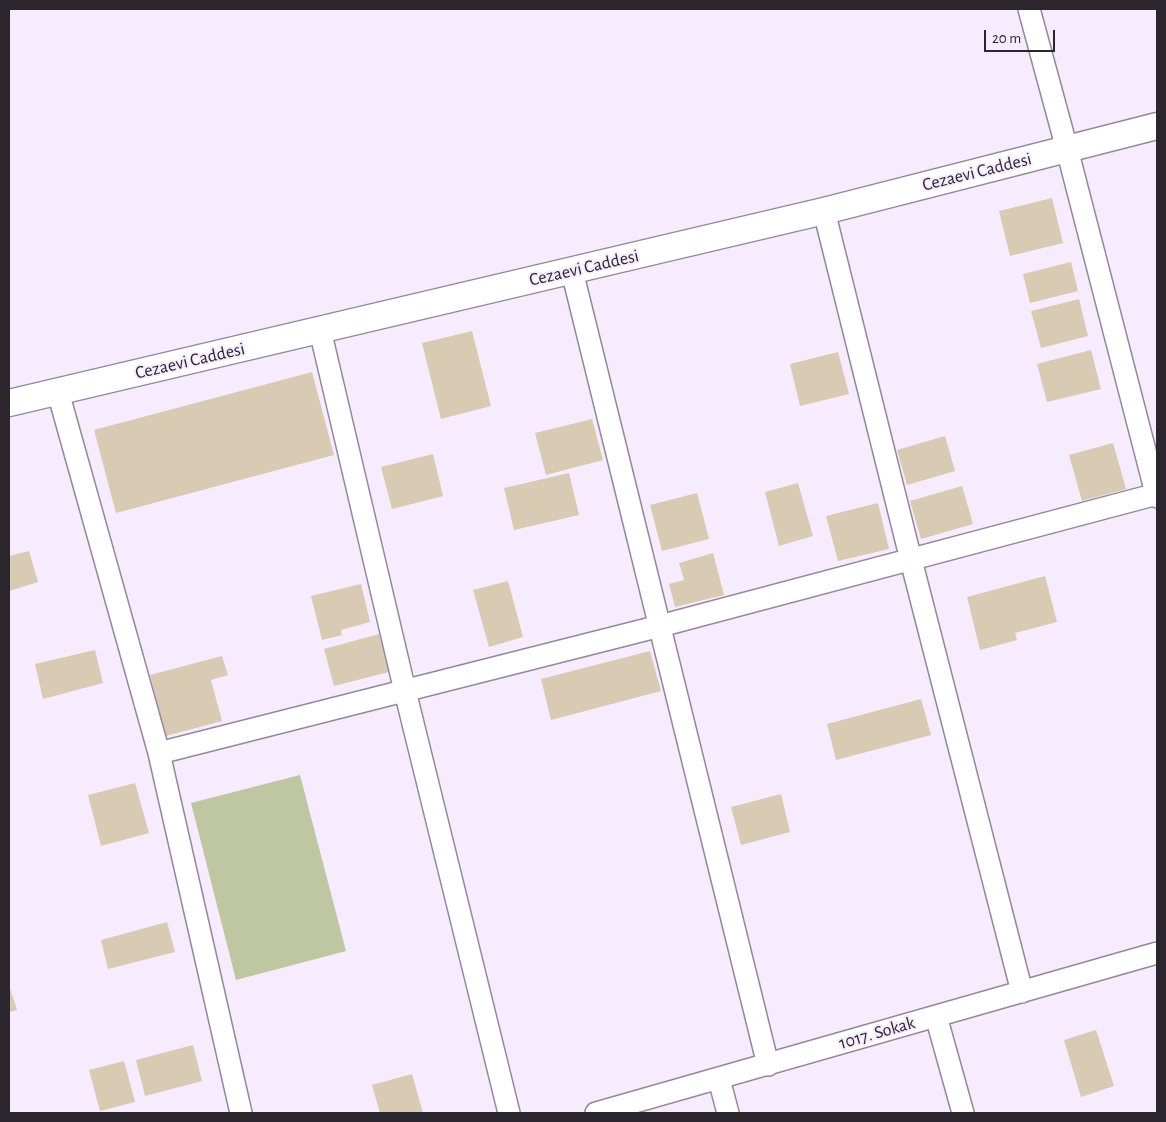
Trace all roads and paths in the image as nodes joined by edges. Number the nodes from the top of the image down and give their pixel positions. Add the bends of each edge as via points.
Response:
1 (1029, 9) edge
2 (1157, 126) edge
3 (1067, 149) junction
4 (824, 211) junction
5 (572, 271) junction
6 (320, 330) junction
7 (58, 392) junction
8 (9, 403) edge
9 (1157, 495) edge
10 (911, 560) junction
11 (660, 626) junction
12 (405, 691) junction
13 (159, 753) junction
14 (1157, 953) edge
15 (1022, 992) junction
16 (936, 1016) junction
17 (768, 1065) junction
18 (719, 1078) junction
19 (241, 1113) edge
20 (509, 1113) edge
21 (596, 1113) edge
22 (728, 1113) edge
23 (963, 1113) edge

1 - 3 street
2 - 3 street, Cezaevi Caddesi
3 - 4 street, Cezaevi Caddesi
3 - 9 street
4 - 5 street, Cezaevi Caddesi
4 - 10 street
5 - 6 street, Cezaevi Caddesi
5 - 11 street
6 - 7 street, Cezaevi Caddesi
6 - 12 street
7 - 8 street, Cezaevi Caddesi
7 - 13 street
9 - 10 street
10 - 11 street
10 - 15 street
11 - 12 street
11 - 17 street
12 - 13 street
12 - 20 street
13 - 19 street
14 - 15 street, 1017. Sokak
15 - 16 street, 1017. Sokak
16 - 17 street, 1017. Sokak
16 - 23 street
17 - 18 street, 1017. Sokak
18 - 21 street, 1017. Sokak
18 - 22 street

